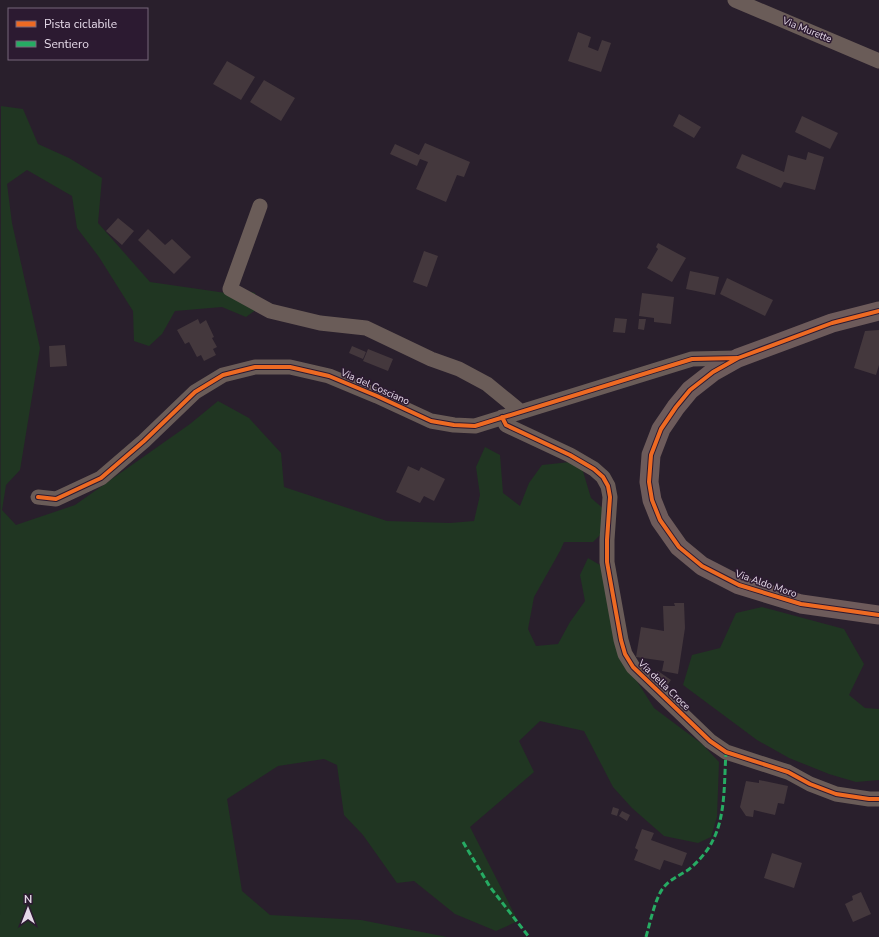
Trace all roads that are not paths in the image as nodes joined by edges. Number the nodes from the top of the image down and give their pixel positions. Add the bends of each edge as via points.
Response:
1 (734, 0) edge
2 (879, 61) edge
3 (260, 206) dead end
4 (879, 311) edge
5 (738, 358) junction
6 (520, 411) junction
7 (502, 417) junction
8 (38, 497) dead end
9 (879, 616) edge
10 (879, 799) edge

1 - 2 street, Via Murette
3 - 6 street via 230,289 270,311 320,323 366,328 487,384
4 - 5 main road, Via Aldo Moro via 832,323
5 - 6 street, Via del Cosciano via 692,359
5 - 9 main road, Via Aldo Moro via 713,372 690,390 661,429 651,455 649,482 652,500 660,520 679,547 702,566 739,585 801,604
6 - 7 street, Via del Cosciano
7 - 8 street, Via del Cosciano via 475,426 431,421 329,376 290,368 255,367 223,375 195,392 101,478 56,499
7 - 10 street, Via della Croce via 506,425 594,469 608,486 610,497 607,562 621,640 625,654 633,667 710,741 726,752 788,772 836,794

